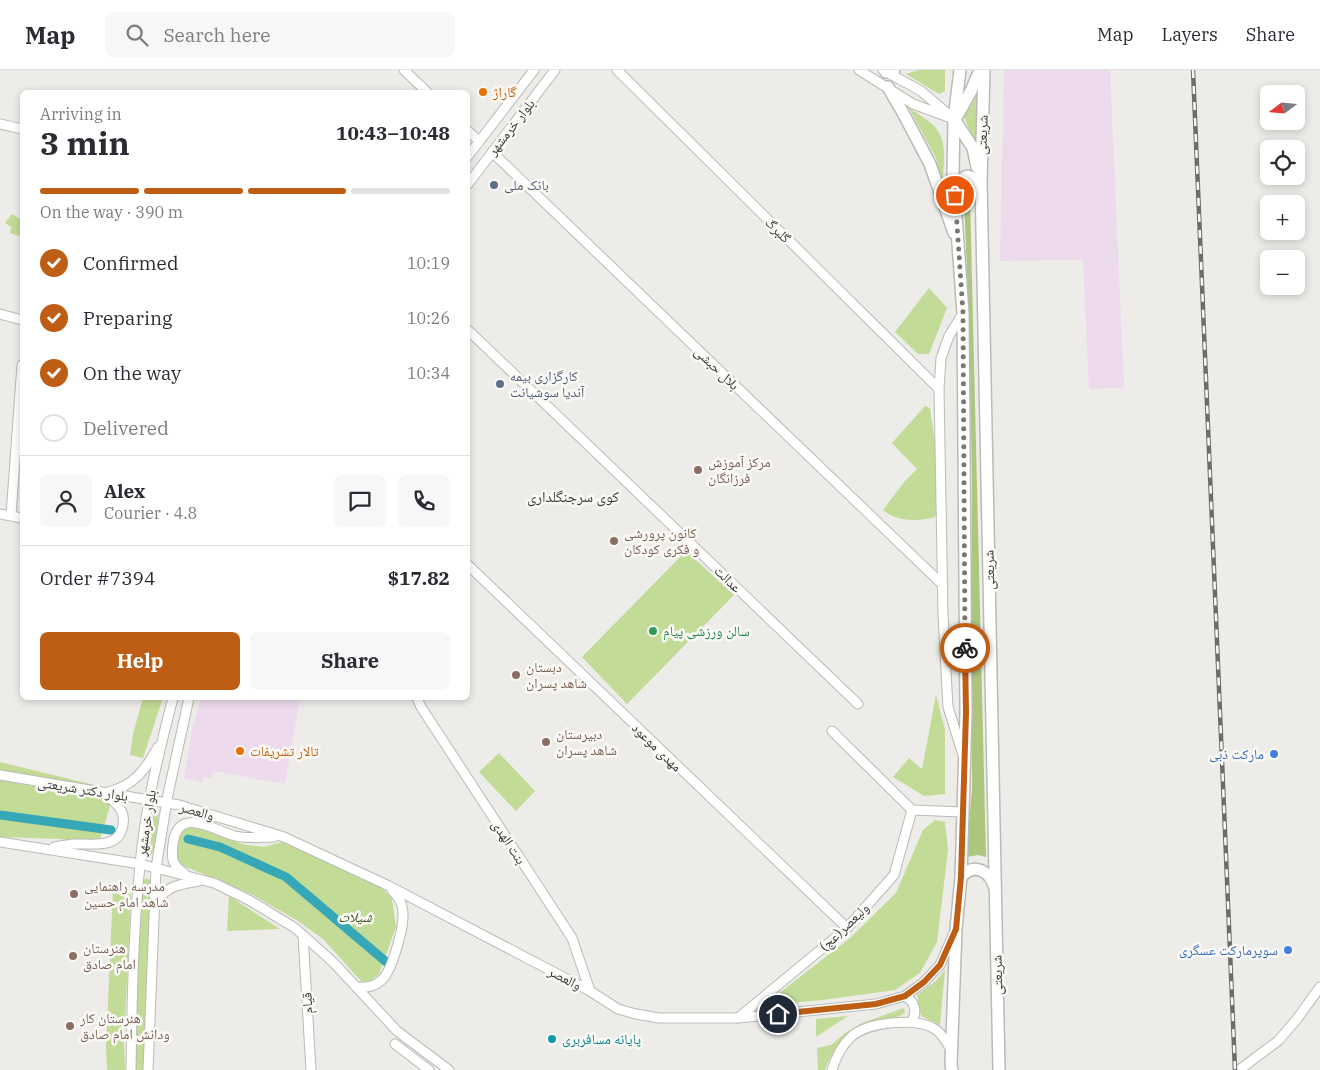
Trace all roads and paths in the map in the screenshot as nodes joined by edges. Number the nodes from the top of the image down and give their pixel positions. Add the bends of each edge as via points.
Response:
1 (404, 70) edge
2 (534, 70) edge
3 (555, 70) edge
4 (617, 70) edge
5 (859, 70) edge
6 (960, 70) edge
7 (980, 70) edge
8 (984, 70) edge
9 (888, 71) edge
10 (888, 87) junction
11 (425, 90) edge
12 (921, 91) junction
13 (913, 104) junction
14 (954, 119) junction
15 (0, 124) edge
16 (20, 129) edge
17 (470, 133) edge
18 (479, 141) junction
19 (492, 152) junction
20 (470, 153) edge
21 (470, 181) edge
22 (981, 181) junction
23 (955, 195) junction
24 (982, 221) junction
25 (958, 244) junction
26 (963, 313) junction
27 (0, 314) edge
28 (20, 319) edge
29 (470, 332) edge
30 (940, 389) junction
31 (20, 392) edge
32 (0, 514) edge
33 (11, 515) junction
34 (20, 517) edge
35 (470, 567) edge
36 (943, 585) junction
37 (172, 700) edge
38 (189, 700) edge
39 (418, 700) edge
40 (858, 704) dead end
41 (832, 731) dead end
42 (162, 738) junction
43 (964, 758) junction
44 (0, 775) edge
45 (103, 792) junction
46 (149, 800) junction
47 (166, 803) junction
48 (912, 810) junction
49 (962, 812) junction
50 (284, 837) junction
51 (0, 842) edge
52 (44, 849) junction
53 (140, 864) junction
54 (156, 868) junction
55 (187, 876) junction
56 (961, 877) junction
57 (202, 880) junction
58 (389, 886) junction
59 (996, 892) junction
60 (154, 903) junction
61 (847, 928) junction
62 (956, 929) junction
63 (303, 935) junction
64 (357, 987) junction
65 (1320, 987) edge
66 (590, 991) junction
67 (905, 996) junction
68 (738, 1018) junction
69 (911, 1022) junction
70 (395, 1044) dead end
71 (951, 1050) junction
72 (131, 1070) edge
73 (148, 1070) edge
74 (311, 1070) edge
75 (429, 1070) edge
76 (449, 1070) edge
77 (832, 1070) edge
78 (952, 1070) edge
79 (999, 1070) edge
80 (1239, 1070) edge

1 - 11 street
2 - 18 street, بلوار خرمشهر
3 - 19 street, بلوار خرمشهر
4 - 30 street, گلبرگ
5 - 10 street
6 - 14 highway, شریعتی
7 - 14 highway
8 - 22 highway, شریعتی
9 - 12 street
10 - 13 street
10 - 25 highway via 930,164
12 - 13 street
12 - 14 street
13 - 14 street
14 - 22 highway via 973,148
14 - 23 highway, شریعتی
15 - 16 street
17 - 18 street
18 - 20 street, بلوار خرمشهر
19 - 21 street, بلوار خرمشهر
19 - 36 street, بلال حبشی
22 - 24 highway, شریعتی
23 - 24 highway via 956,182 967,176 974,178
23 - 25 highway, شریعتی
24 - 59 highway, شریعتی
25 - 26 highway
26 - 30 street via 941,358
26 - 43 highway
27 - 28 street
29 - 40 street, عدالت
30 - 36 street
31 - 33 street
32 - 33 street
33 - 34 street
35 - 61 street, مهدی موعود
36 - 43 street via 948,707
37 - 42 street, بلوار خرمشهر
38 - 47 street, بلوار خرمشهر
39 - 66 street, بنت الهدی via 572,938
41 - 48 street
42 - 45 street via 149,763 130,784
42 - 46 street, بلوار خرمشهر
43 - 49 highway
44 - 45 street, بلوار دکتر شریعتی
45 - 46 street, بلوار دکتر شریعتی
45 - 52 street via 123,814 124,822 118,837 103,845 74,844
46 - 47 street, بلوار دکتر شریعتی
46 - 53 street, بلوار خرمشهر
47 - 50 street, والعصر
47 - 54 street, بلوار خرمشهر
48 - 49 street
48 - 61 street, ولیعصر(عج) via 894,876
49 - 56 highway
50 - 55 street via 236,836 202,824 191,822 181,825 174,837 172,857 175,866
50 - 58 street, والعصر
51 - 52 street
52 - 53 street
53 - 54 street
53 - 72 street, بلوار خرمشهر via 132,983
54 - 55 street
54 - 60 street, بلوار خرمشهر
55 - 57 street
56 - 59 highway via 966,871 985,872 992,879
56 - 62 highway
57 - 60 street via 173,886
57 - 63 street via 249,900
58 - 64 street via 399,898 403,916 391,966 378,983
58 - 66 street, والعصر
59 - 79 highway, شریعتی
60 - 73 street, بلوار خرمشهر
61 - 68 street, ولیعصر(عج)
62 - 67 street, والعصر via 940,965
62 - 71 highway
63 - 64 street
63 - 74 street, قیام
64 - 76 street via 397,1031
65 - 80 street via 1278,1041
66 - 68 street, والعصر via 618,1009 636,1014 659,1018
67 - 68 street, والعصر via 876,1004
67 - 69 street via 915,1008
69 - 71 street via 934,1029 944,1037
69 - 77 street via 878,1025 852,1036 842,1046
70 - 75 street
71 - 78 highway

